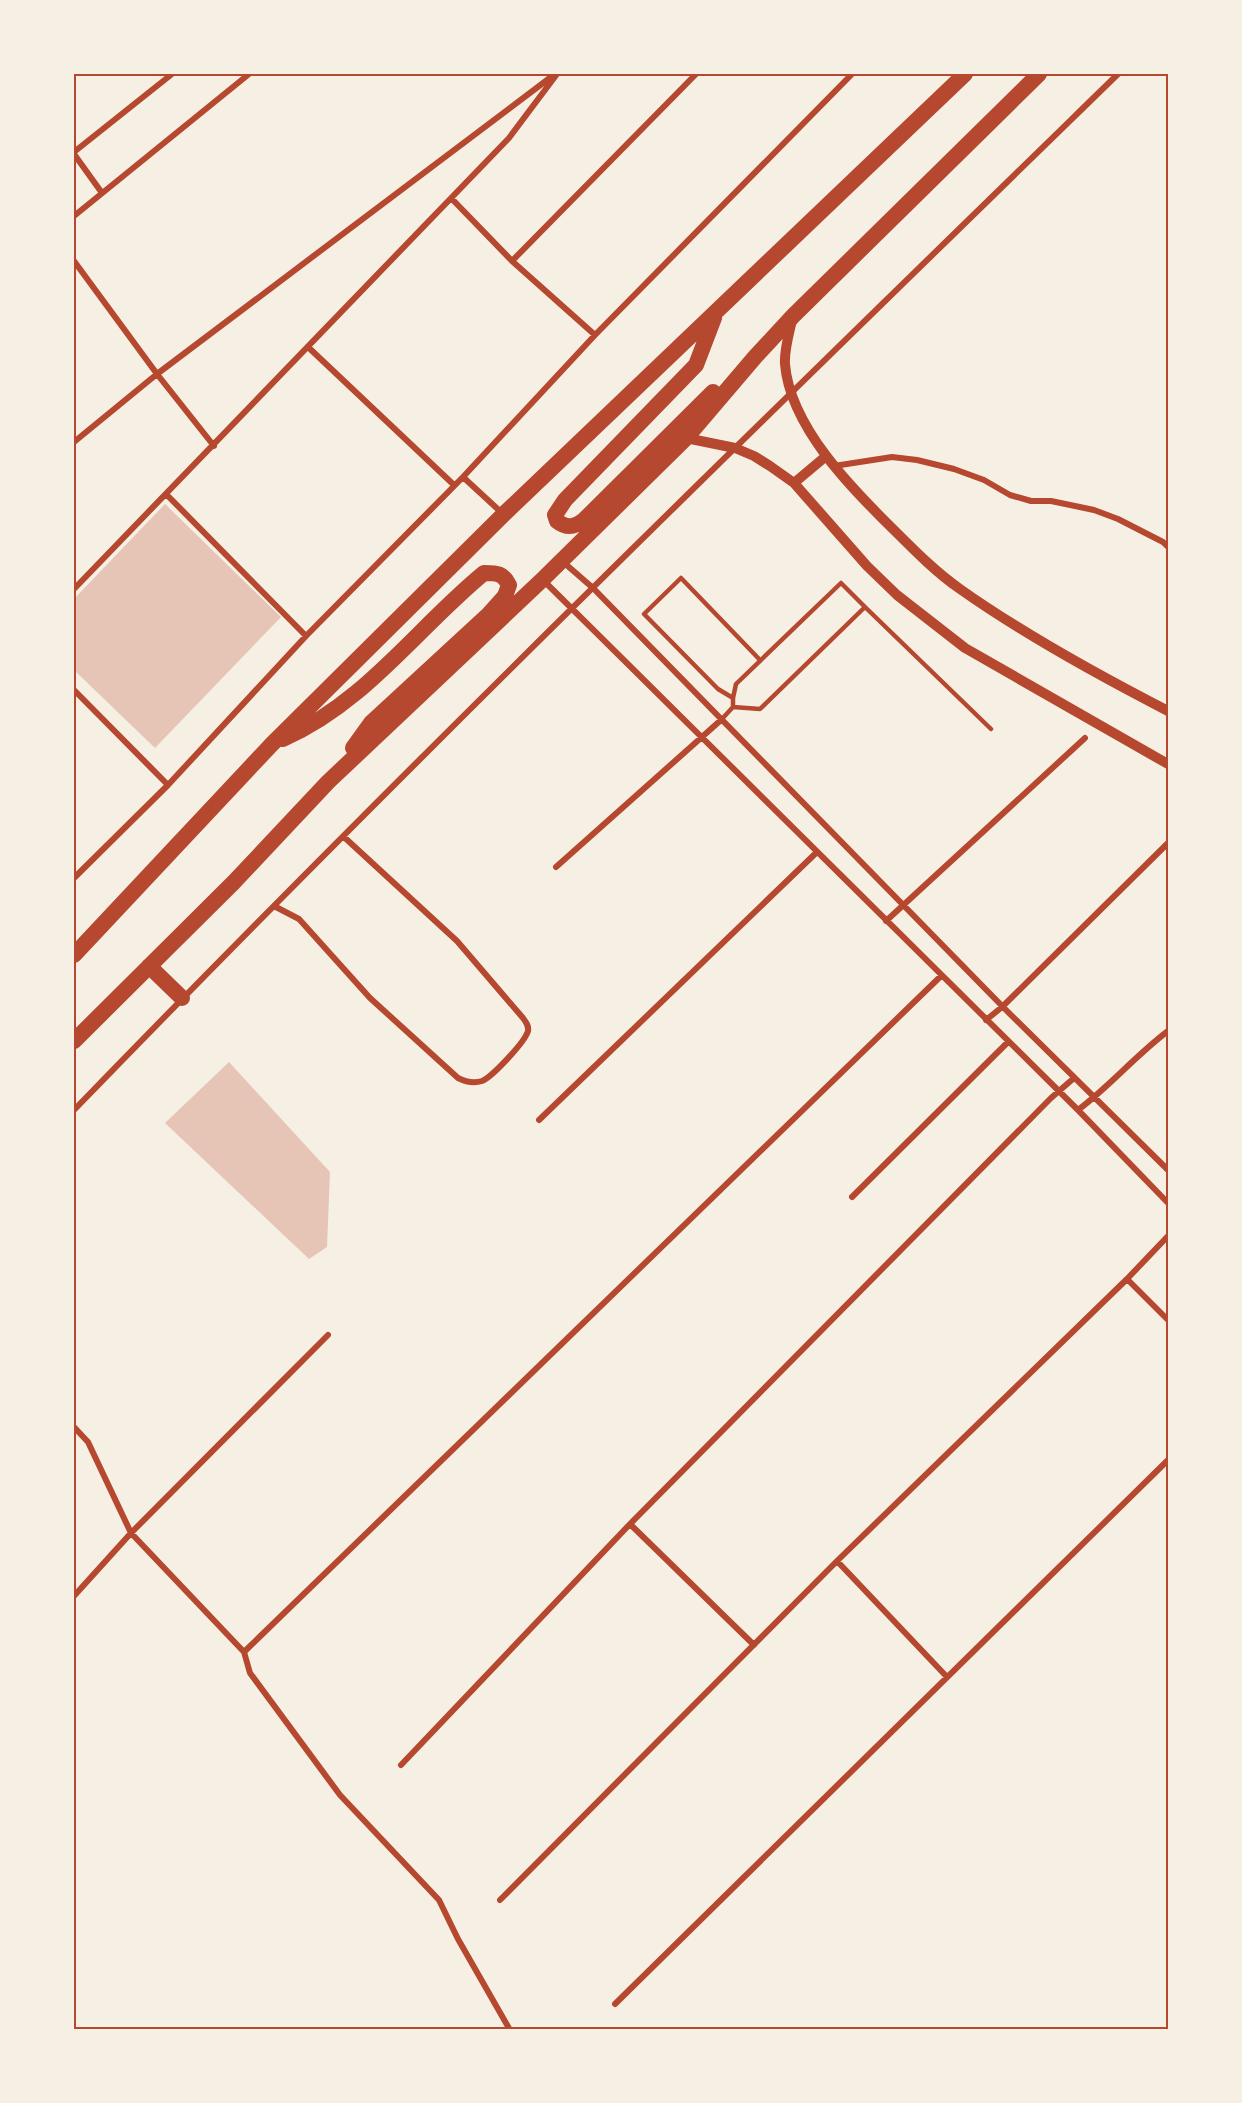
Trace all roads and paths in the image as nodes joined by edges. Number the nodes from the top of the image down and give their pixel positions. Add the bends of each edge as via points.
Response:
1 (172, 74) edge
2 (249, 74) edge
3 (556, 74) edge
4 (696, 74) edge
5 (852, 74) edge
6 (966, 74) edge
7 (1040, 74) edge
8 (1118, 74) edge
9 (74, 153) edge
10 (102, 193) junction
11 (452, 199) junction
12 (74, 216) edge
13 (74, 261) edge
14 (513, 261) junction
15 (716, 313) junction
16 (793, 316) junction
17 (595, 335) junction
18 (308, 347) junction
19 (755, 357) junction
20 (157, 374) junction
21 (791, 392) junction
22 (686, 438) junction
23 (74, 442) edge
24 (214, 446) junction
25 (735, 448) junction
26 (825, 457) junction
27 (833, 466) junction
28 (463, 477) junction
29 (794, 483) junction
30 (454, 485) junction
31 (166, 494) junction
32 (504, 514) junction
33 (1168, 547) edge
34 (562, 560) junction
35 (543, 579) junction
36 (593, 588) junction
37 (74, 589) edge
38 (866, 607) junction
39 (573, 609) junction
40 (306, 636) junction
41 (760, 660) junction
42 (74, 690) edge
43 (733, 698) junction
44 (733, 707) junction
45 (1168, 711) edge
46 (720, 720) junction
47 (991, 729) dead end
48 (701, 738) junction
49 (1085, 738) dead end
50 (272, 744) junction
51 (1168, 764) edge
52 (328, 782) junction
53 (168, 785) junction
54 (344, 837) junction
55 (1168, 843) edge
56 (817, 852) junction
57 (556, 867) dead end
58 (74, 878) edge
59 (274, 906) junction
60 (903, 906) junction
61 (886, 921) junction
62 (74, 955) edge
63 (149, 966) junction
64 (941, 976) junction
65 (182, 998) junction
66 (1002, 1007) junction
67 (986, 1020) junction
68 (1168, 1031) edge
69 (74, 1041) edge
70 (1008, 1042) junction
71 (1074, 1078) junction
72 (1059, 1091) junction
73 (1095, 1097) junction
74 (74, 1110) edge
75 (1078, 1110) junction
76 (539, 1120) dead end
77 (1168, 1170) edge
78 (852, 1197) dead end
79 (1168, 1203) edge
80 (1168, 1236) edge
81 (1127, 1279) junction
82 (1168, 1320) edge
83 (328, 1335) dead end
84 (74, 1427) edge
85 (1168, 1460) edge
86 (630, 1524) junction
87 (131, 1533) junction
88 (837, 1561) junction
89 (74, 1596) edge
90 (754, 1645) junction
91 (244, 1652) junction
92 (947, 1677) junction
93 (401, 1765) dead end
94 (500, 1900) dead end
95 (615, 2004) dead end
96 (510, 2030) edge

1 - 9 street
2 - 10 street
3 - 11 street via 509,138
3 - 20 street
4 - 14 street
5 - 17 street
6 - 15 highway
7 - 16 highway
8 - 21 street
9 - 10 street
10 - 12 street
11 - 14 street
11 - 18 street
13 - 20 street
14 - 17 street
15 - 19 highway via 696,365 566,500 555,515 557,521 569,527 584,520 701,403
15 - 32 highway
16 - 19 highway
16 - 21 street via 785,363
17 - 28 street
18 - 24 street
18 - 30 street
19 - 22 highway
20 - 23 street
20 - 24 street
21 - 25 street
21 - 26 street
22 - 25 street
22 - 34 highway
24 - 31 street
25 - 29 street
25 - 36 street
26 - 27 street
26 - 29 street
27 - 33 street via 892,458 917,460 984,480 1010,495 1031,501 1094,510
27 - 45 street via 888,524 959,588 1104,678
28 - 30 street
28 - 32 street
29 - 51 street via 897,595 965,648
30 - 40 street
31 - 37 street
31 - 40 street
32 - 50 highway
34 - 35 highway
34 - 36 street
35 - 39 street
35 - 52 highway
36 - 39 street
36 - 46 street
38 - 41 lane via 841,583
38 - 44 lane via 760,709
38 - 47 lane
39 - 48 street
39 - 54 street
40 - 53 street
41 - 43 lane via 736,684
41 - 43 lane via 681,578 644,614 718,689
42 - 53 street
43 - 44 lane
44 - 46 lane
46 - 48 street
46 - 60 street
48 - 56 street
48 - 57 street
49 - 60 street
50 - 52 highway via 340,707 484,573 498,573 506,578 509,585 505,597 371,723
50 - 62 highway
52 - 63 highway
53 - 58 street
54 - 59 street
54 - 59 street via 457,941 523,1018 528,1031 506,1060 483,1080 469,1083 458,1078 370,998 299,919
55 - 66 street
56 - 61 street
56 - 76 street
59 - 65 street
60 - 61 street
60 - 66 street
61 - 64 street
63 - 65 highway
63 - 69 highway
64 - 67 street
64 - 91 street
65 - 74 street
66 - 67 street
66 - 71 street
67 - 70 street
68 - 73 street
70 - 72 street
70 - 78 street
71 - 72 street
71 - 73 street
72 - 75 street
72 - 86 street
73 - 75 street
73 - 77 street
75 - 79 street
80 - 81 street
81 - 82 street
81 - 88 street
83 - 87 street
84 - 87 street via 88,1442
85 - 92 street
86 - 90 street
86 - 93 street
87 - 89 street
87 - 91 street
88 - 90 street
88 - 92 street
90 - 94 street
91 - 96 street via 250,1673 340,1795 439,1900
92 - 95 street

